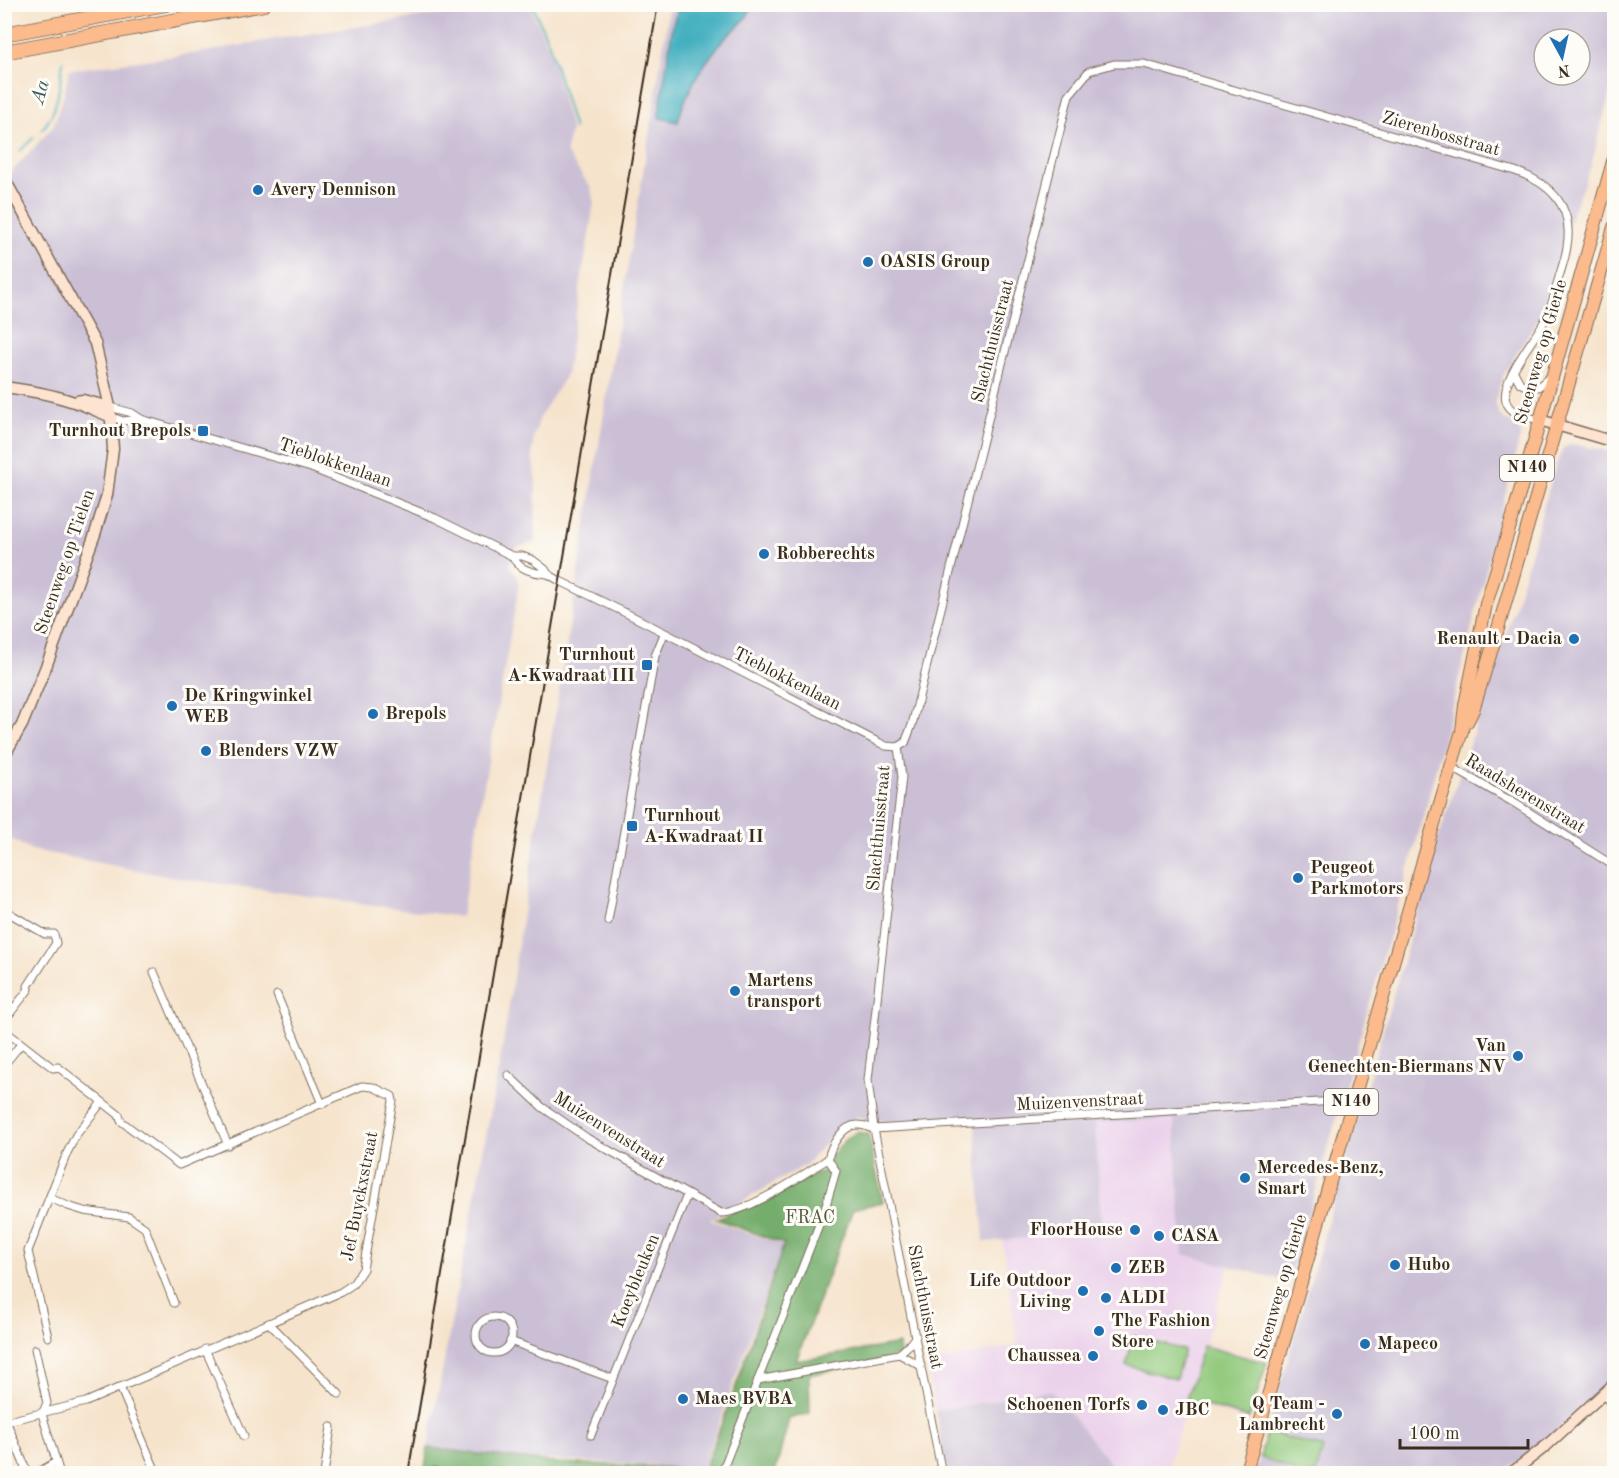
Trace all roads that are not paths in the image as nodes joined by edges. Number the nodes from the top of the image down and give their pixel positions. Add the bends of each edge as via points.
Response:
1 (166, 4) edge
2 (264, 4) edge
3 (4, 34) edge
4 (4, 52) edge
5 (1069, 95) joint
6 (1614, 158) edge
7 (4, 178) edge
8 (1614, 227) edge
9 (1514, 372) junction
10 (1553, 375) junction
11 (4, 387) edge
12 (111, 412) junction
13 (1540, 420) junction
14 (1557, 425) junction
15 (1614, 442) edge
16 (512, 556) junction
17 (548, 574) junction
18 (664, 634) junction
19 (1462, 731) junction
20 (898, 747) junction
21 (4, 756) edge
22 (1451, 767) junction
23 (1614, 866) edge
24 (4, 910) edge
25 (608, 921) dead end
26 (154, 972) dead end
27 (277, 995) dead end
28 (4, 1021) edge
29 (4, 1030) edge
30 (21, 1044) junction
31 (4, 1065) edge
32 (508, 1075) dead end
33 (1352, 1100) junction
34 (102, 1102) junction
35 (322, 1104) junction
36 (874, 1129) junction
37 (228, 1145) junction
38 (828, 1159) junction
39 (687, 1195) junction
40 (50, 1198) junction
41 (174, 1303) dead end
42 (269, 1323) junction
43 (916, 1336) junction
44 (48, 1337) dead end
45 (510, 1341) junction
46 (35, 1349) dead end
47 (205, 1349) junction
48 (899, 1354) junction
49 (921, 1366) junction
50 (613, 1379) junction
51 (758, 1380) junction
52 (1614, 1384) edge
53 (120, 1388) junction
54 (339, 1394) dead end
55 (1604, 1394) junction
56 (1614, 1409) edge
57 (42, 1414) junction
58 (5, 1420) edge
59 (331, 1426) dead end
60 (591, 1435) dead end
61 (244, 1436) dead end
62 (56, 1462) junction
63 (434, 1471) dead end
64 (1515, 1472) edge
65 (28, 1473) edge
66 (36, 1473) edge
67 (60, 1473) edge
68 (157, 1473) edge
69 (324, 1473) edge
70 (443, 1473) edge
71 (721, 1473) edge
72 (942, 1473) edge
73 (1245, 1473) edge

1 - 3 highway
2 - 4 highway
5 - 9 street, Zierenbosstraat via 1089,70 1114,64 1144,64 1515,171 1542,183 1559,201 1566,217 1568,245 1547,318
5 - 20 street, Slachthuisstraat via 912,725 905,743
6 - 10 main road, Steenweg op Gierle / N140
7 - 12 street, Steenweg op Tielen via 95,343
8 - 14 main road, Steenweg op Gierle / N140
9 - 10 street via 1520,383 1529,388 1538,387
9 - 13 street, Zierenbosstraat via 1505,391 1509,407
10 - 13 main road, Steenweg op Gierle / N140
11 - 12 street
12 - 16 street, Tieblokkenlaan via 123,421 141,419 311,468 404,504
12 - 21 street, Steenweg op Tielen via 113,450 108,495 48,664
13 - 14 street
13 - 19 main road, Steenweg op Gierle / N140 via 1486,604
14 - 15 street
14 - 19 main road, Steenweg op Gierle / N140 via 1496,639 1473,711
16 - 17 street, Tieblokkenlaan via 531,573
16 - 17 street, Tieblokkenlaan via 534,560
17 - 18 street, Tieblokkenlaan
18 - 20 street, Tieblokkenlaan via 886,746
18 - 25 street via 655,656
19 - 22 main road, Steenweg op Gierle / N140
20 - 36 street, Slachthuisstraat via 902,777 868,1080
22 - 23 street, Raadsherenstraat
22 - 33 main road, Steenweg op Gierle / N140
24 - 28 street via 45,934 54,934 56,943 29,989
26 - 37 street
27 - 35 street
29 - 30 street, Jef Buyckxstraat
30 - 31 street
30 - 34 street, Jef Buyckxstraat
32 - 39 street, Muizenvenstraat via 542,1107 587,1138
33 - 36 street, Muizenvenstraat
33 - 73 main road, Steenweg op Gierle / N140
34 - 37 street, Jef Buyckxstraat via 179,1165
34 - 40 street via 76,1135
35 - 37 street, Jef Buyckxstraat
35 - 42 street, Jef Buyckxstraat via 366,1085 392,1096 363,1269 353,1284 341,1292
36 - 38 street, Muizenvenstraat via 860,1125 845,1130
36 - 43 street, Slachthuisstraat
38 - 39 street, Muizenvenstraat via 738,1211 721,1213
38 - 51 street via 836,1171 824,1212
39 - 50 street, Koeybleuken
40 - 41 street via 84,1211 129,1217 145,1228
40 - 44 street via 28,1251
42 - 47 street, Jef Buyckxstraat
42 - 54 street
43 - 48 street
43 - 49 street, Slachthuisstraat
45 - 45 street via 509,1326 497,1317 489,1317 477,1328 477,1341 487,1351 501,1351
45 - 50 street
46 - 57 street via 47,1403
47 - 53 street, Jef Buyckxstraat
47 - 61 street
48 - 49 street
48 - 51 street
49 - 72 street, Slachthuisstraat
50 - 60 street, Koeybleuken
51 - 71 street
52 - 55 street
53 - 57 street, Jef Buyckxstraat
53 - 68 street
55 - 56 street
55 - 64 street
57 - 58 street, Jef Buyckxstraat
57 - 62 street
58 - 65 street
59 - 69 street
62 - 66 street
62 - 67 street
63 - 70 street

